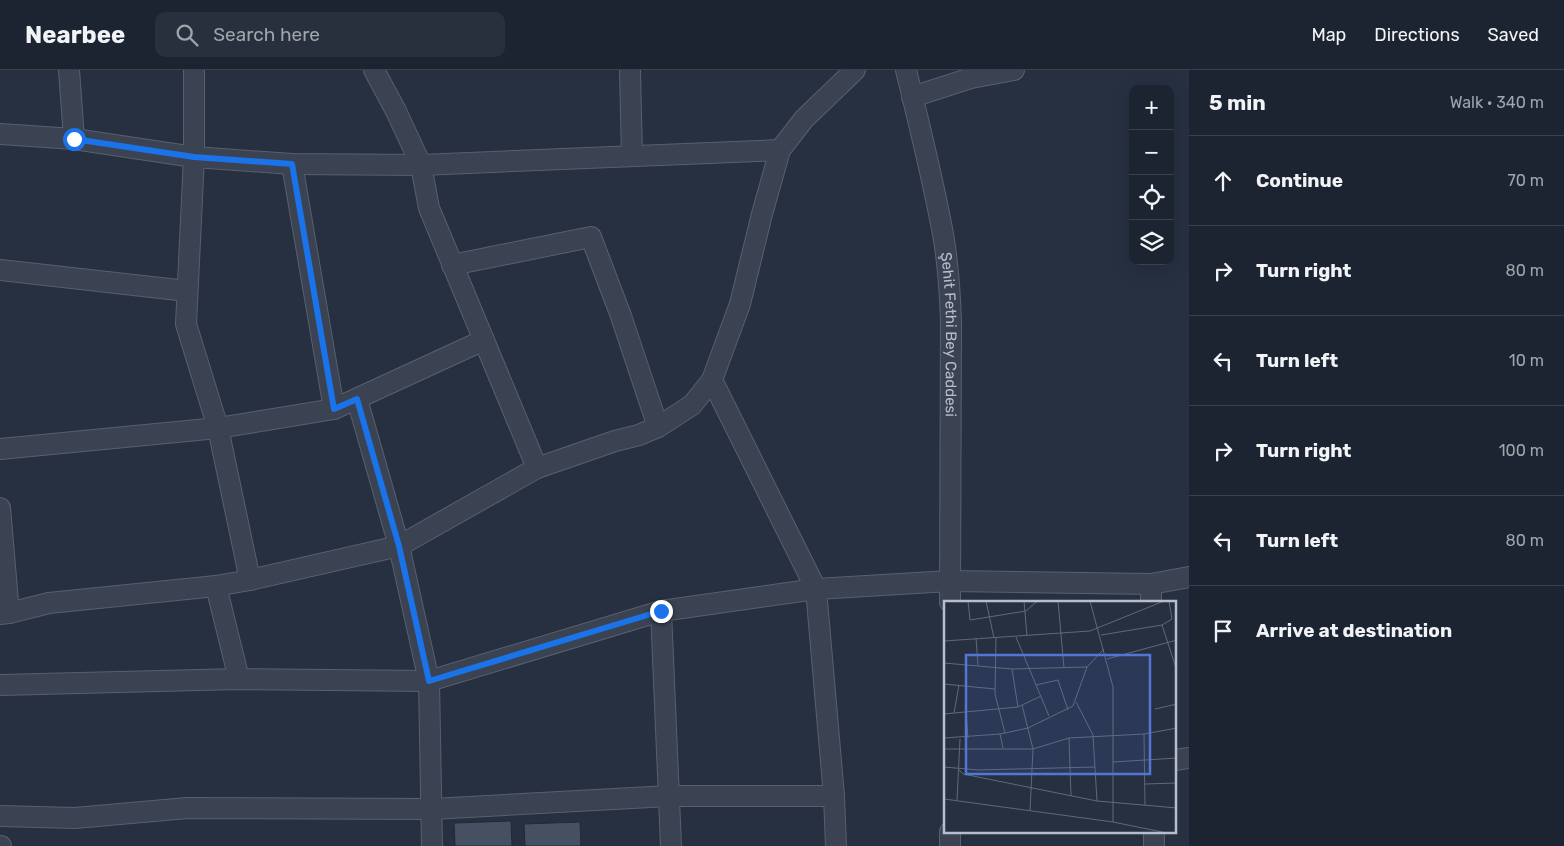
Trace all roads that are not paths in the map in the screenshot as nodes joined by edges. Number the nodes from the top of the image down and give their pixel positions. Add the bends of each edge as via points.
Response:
1 (69, 70) edge
2 (194, 70) edge
3 (374, 70) edge
4 (630, 70) edge
5 (855, 70) edge
6 (906, 70) edge
7 (1014, 70) edge
8 (912, 97) junction
9 (0, 134) edge
10 (74, 139) junction
11 (780, 150) junction
12 (632, 156) junction
13 (194, 157) junction
14 (292, 164) junction
15 (421, 165) junction
16 (452, 265) junction
17 (0, 270) edge
18 (186, 291) junction
19 (484, 340) junction
20 (712, 380) junction
21 (357, 399) junction
22 (334, 409) junction
23 (658, 427) junction
24 (218, 428) junction
25 (0, 449) edge
26 (537, 468) junction
27 (0, 508) edge
28 (399, 546) junction
29 (1189, 577) edge
30 (250, 580) junction
31 (950, 582) junction
32 (216, 586) junction
33 (816, 589) junction
34 (1151, 593) edge
35 (950, 601) edge
36 (661, 611) junction
37 (5, 613) edge
38 (238, 679) junction
39 (429, 681) junction
40 (0, 685) edge
41 (1189, 758) edge
42 (1176, 760) edge
43 (668, 796) junction
44 (834, 796) junction
45 (432, 809) junction
46 (0, 816) edge
47 (432, 846) edge
48 (671, 846) edge
49 (836, 846) edge

1 - 10 street
2 - 13 street
3 - 15 street
4 - 12 street
5 - 11 street via 804,119
6 - 8 street, Şehit Fethi Bey Caddesi
7 - 8 street via 971,78
8 - 31 street, Şehit Fethi Bey Caddesi via 944,236 949,277
9 - 10 street
10 - 13 street
11 - 12 street
11 - 20 street via 740,304
12 - 15 street
13 - 14 street
13 - 18 street
14 - 15 street
14 - 22 street
15 - 16 street via 429,208
16 - 19 street
16 - 23 street via 591,238
17 - 18 street
18 - 24 street via 186,324
19 - 21 street
19 - 26 street
20 - 23 street via 692,405
20 - 33 street
21 - 22 street
21 - 28 street
22 - 24 street
23 - 26 street
24 - 25 street
24 - 30 street
26 - 28 street
27 - 37 street
28 - 30 street
28 - 39 street
29 - 34 street
30 - 32 street
31 - 33 street
31 - 34 street
31 - 35 street, Şehit Fethi Bey Caddesi
32 - 37 street via 49,603
32 - 38 street
33 - 36 street
33 - 44 street
36 - 39 street
36 - 43 street
38 - 39 street
38 - 40 street
39 - 45 street
41 - 42 street
43 - 44 street
43 - 45 street
43 - 48 street
44 - 49 street
45 - 46 street via 187,808 74,818
45 - 47 street

